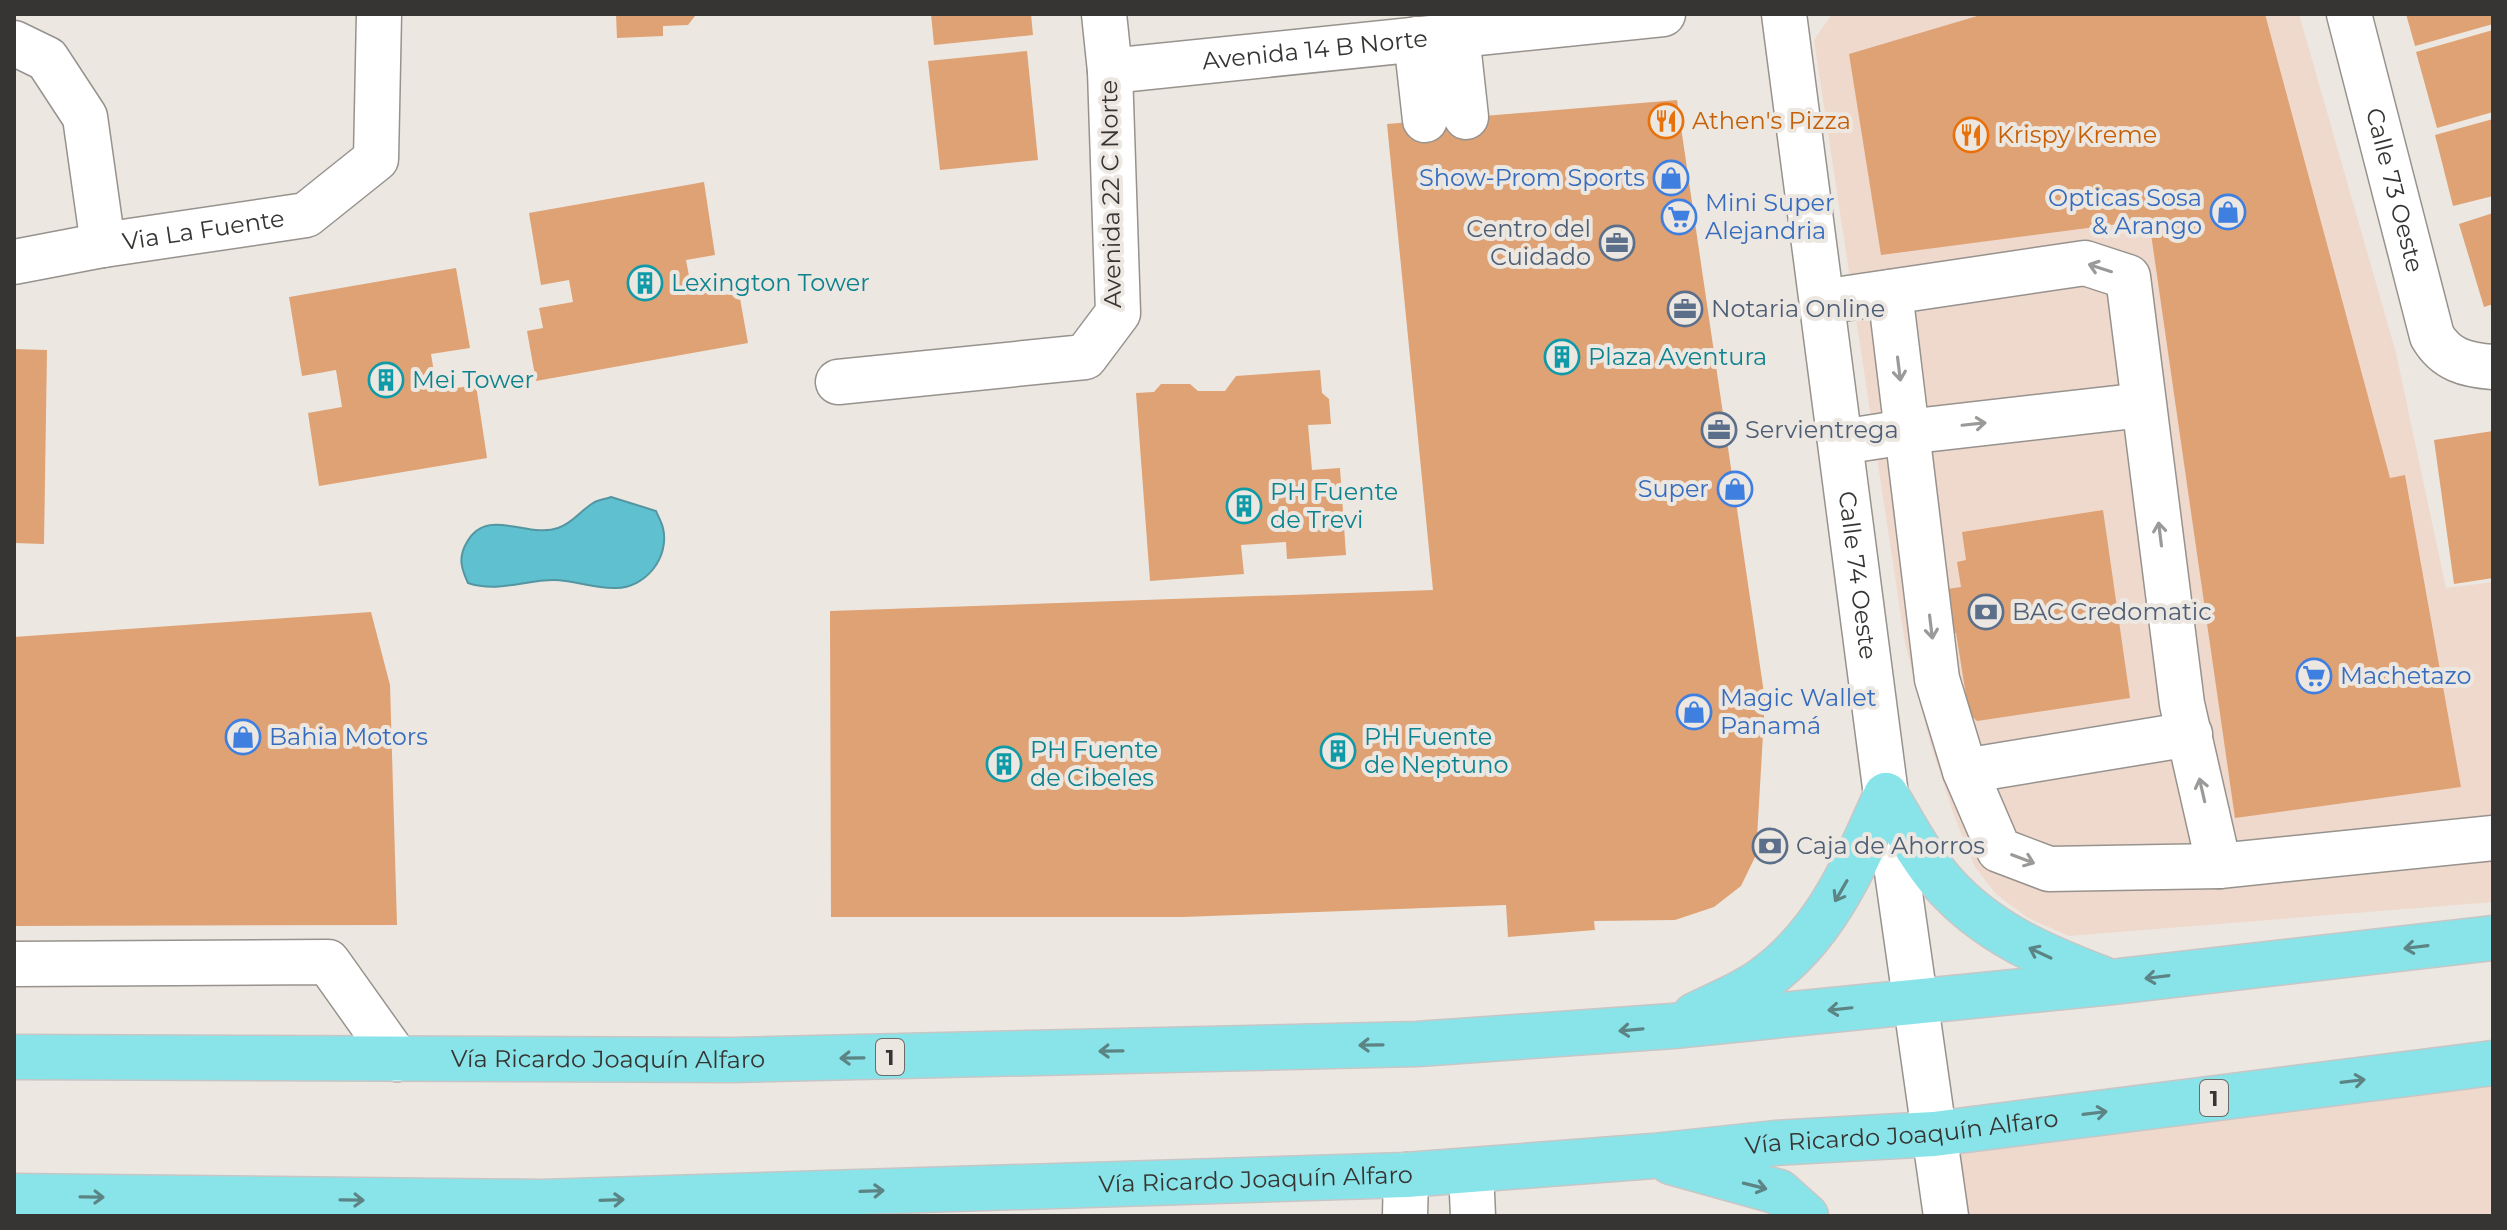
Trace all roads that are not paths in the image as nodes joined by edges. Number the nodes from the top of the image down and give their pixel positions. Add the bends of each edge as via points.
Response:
1 (379, 14) edge
2 (1104, 14) edge
3 (1663, 14) edge
4 (1784, 14) edge
5 (2349, 14) edge
6 (1436, 37) junction
7 (14, 43) edge
8 (1110, 71) junction
9 (1446, 119) dead end
10 (103, 245) junction
11 (14, 262) edge
12 (1890, 292) junction
13 (1822, 302) junction
14 (2472, 363) edge
15 (838, 382) dead end
16 (2143, 405) junction
17 (1906, 432) junction
18 (1841, 442) junction
19 (2190, 734) junction
20 (1965, 771) junction
21 (1886, 795) junction
22 (2493, 838) edge
23 (2219, 866) junction
24 (2493, 938) edge
25 (14, 964) edge
26 (2112, 982) junction
27 (1916, 1000) junction
28 (1673, 1026) junction
29 (14, 1057) edge
30 (397, 1059) junction
31 (2493, 1063) edge
32 (1934, 1134) junction
33 (1653, 1156) junction
34 (1471, 1171) junction
35 (14, 1196) edge
36 (1405, 1196) edge
37 (790, 1205) edge
38 (542, 1209) edge
39 (1473, 1216) edge
40 (1806, 1216) edge
41 (1946, 1216) edge

1 - 10 street, Via La Fuente via 376,159 306,215
2 - 8 street, Avenida 22 C Norte
3 - 6 street, Avenida 14 B Norte
4 - 13 street, Calle 74 Oeste
5 - 14 street, Calle 73 Oeste via 2432,336 2440,350
6 - 8 street, Avenida 14 B Norte
6 - 9 street
7 - 10 street via 47,59 85,117
8 - 15 street, Avenida 22 C Norte via 1118,313 1085,357
10 - 11 street, Via La Fuente
12 - 13 street
16 -> 12 street via 2128,277 2085,263
12 -> 17 street
13 - 18 street, Calle 74 Oeste
17 -> 16 street
19 -> 16 street
17 - 18 street
17 -> 20 street via 1937,679
18 - 21 street, Calle 74 Oeste
19 - 20 street
23 -> 19 street
20 -> 23 street via 1999,850 2049,869
26 -> 21 main road via 2042,956 1974,914 1943,883
21 - 27 street, Calle 74 Oeste
21 -> 28 main road via 1846,884 1809,936 1761,981
22 - 23 street
24 -> 26 main road, Vía Ricardo Joaquín Alfaro / 1
25 - 30 street via 328,962
26 - 27 main road, Vía Ricardo Joaquín Alfaro / 1
27 -> 28 main road, Vía Ricardo Joaquín Alfaro / 1
27 - 32 street, Calle 74 Oeste
28 -> 30 main road, Vía Ricardo Joaquín Alfaro / 1 via 1417,1044 733,1060
29 - 30 main road, Vía Ricardo Joaquín Alfaro / 1
32 -> 31 main road, Vía Ricardo Joaquín Alfaro / 1
32 - 33 main road, Vía Ricardo Joaquín Alfaro / 1
32 - 41 street, Calle 74 Oeste
33 - 34 main road, Vía Ricardo Joaquín Alfaro / 1
33 -> 40 main road via 1779,1192
34 - 36 main road, Vía Ricardo Joaquín Alfaro / 1
34 - 39 street
35 -> 38 main road, Vía Ricardo Joaquín Alfaro / 1
37 -> 36 main road, Vía Ricardo Joaquín Alfaro / 1
38 -> 37 main road, Vía Ricardo Joaquín Alfaro / 1

